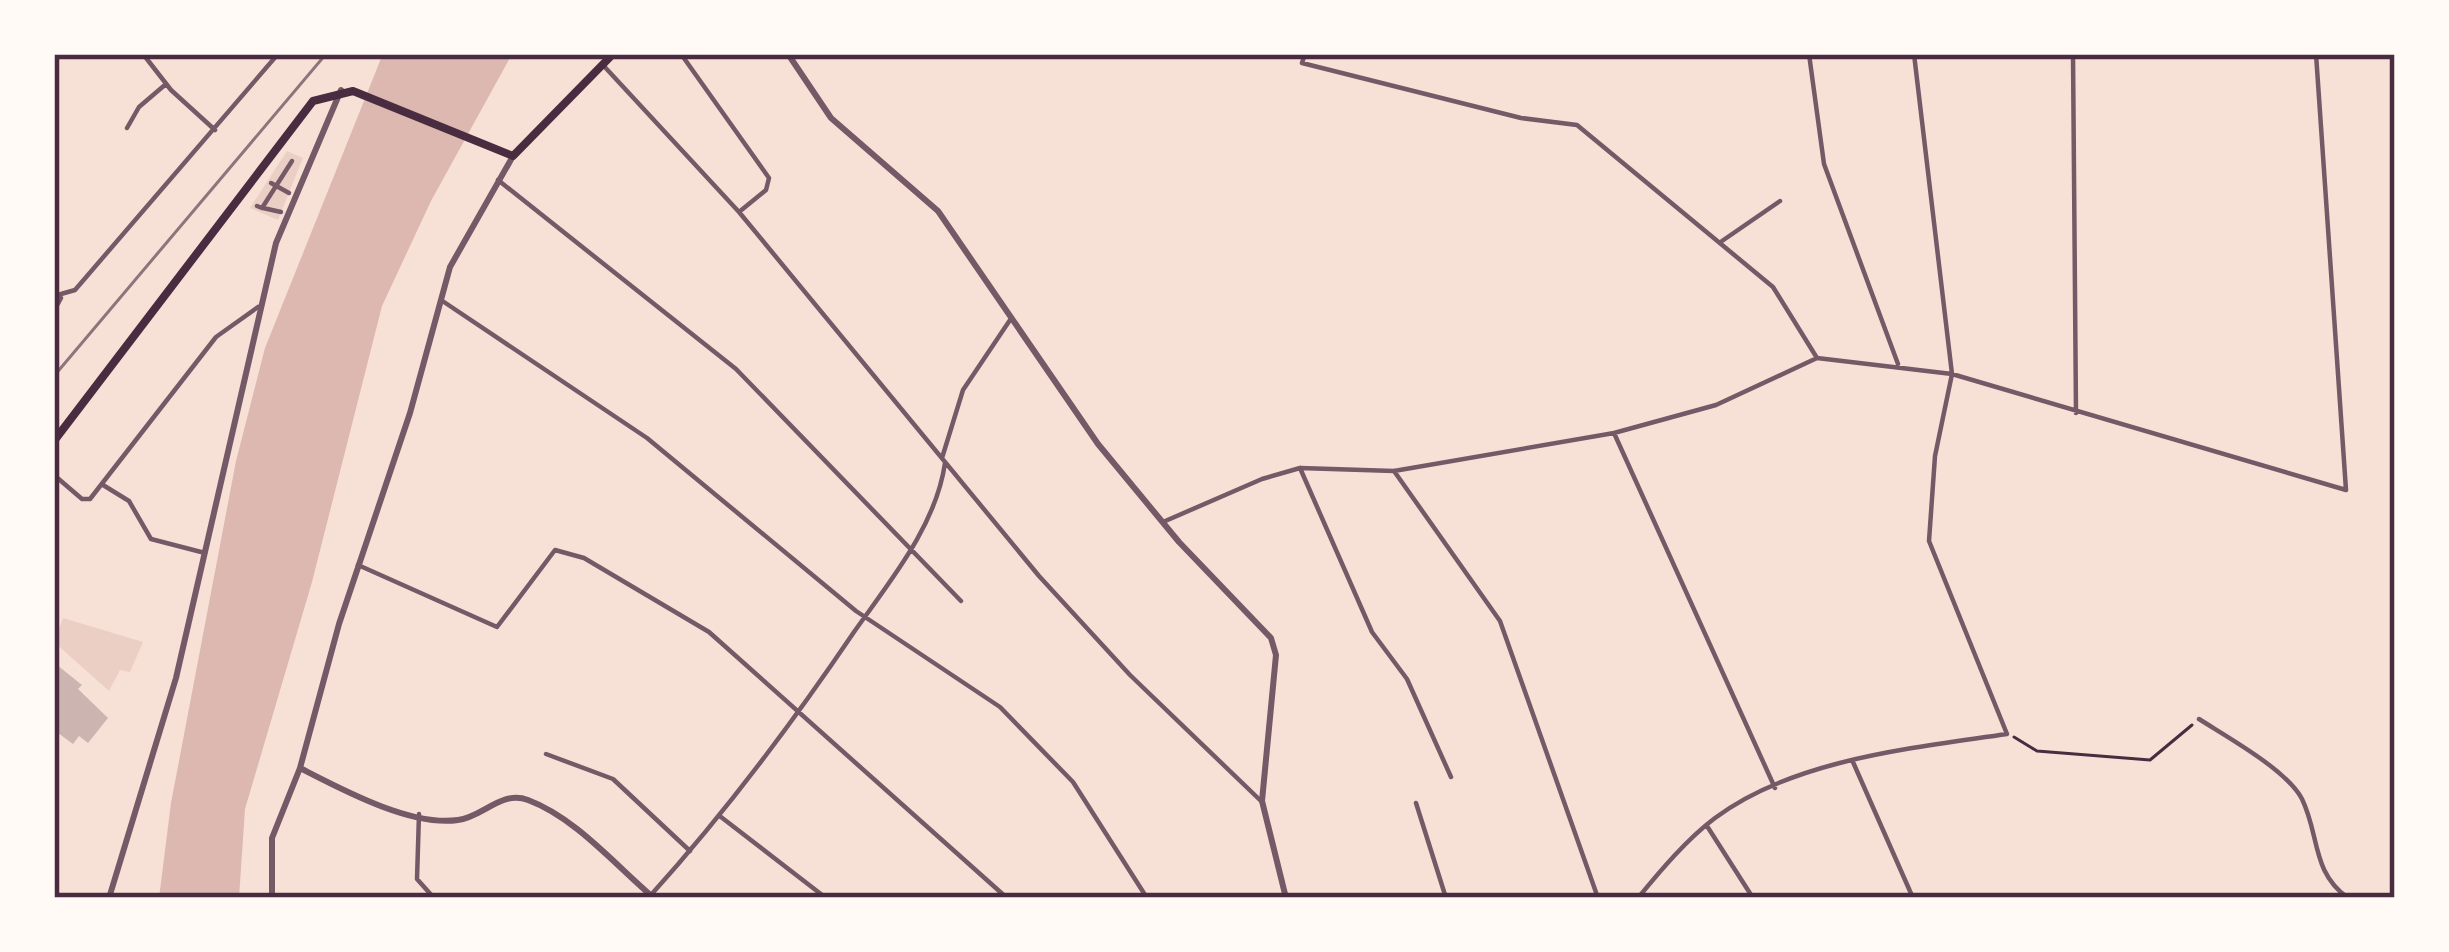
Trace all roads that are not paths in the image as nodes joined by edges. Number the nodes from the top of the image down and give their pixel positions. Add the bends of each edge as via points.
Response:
1 (143, 54) edge
2 (278, 54) edge
3 (613, 54) edge
4 (681, 54) edge
5 (788, 54) edge
6 (1305, 54) edge
7 (1809, 54) edge
8 (1914, 54) edge
9 (2073, 54) edge
10 (2316, 54) edge
11 (602, 64) junction
12 (166, 84) junction
13 (340, 90) junction
14 (127, 128) dead end
15 (215, 130) junction
16 (513, 156) junction
17 (292, 161) dead end
18 (498, 180) junction
19 (274, 185) junction
20 (289, 193) dead end
21 (1780, 201) dead end
22 (281, 212) dead end
23 (740, 212) junction
24 (1722, 241) junction
25 (57, 297) edge
26 (441, 300) junction
27 (258, 307) junction
28 (54, 310) edge
29 (1013, 315) junction
30 (1817, 358) junction
31 (1898, 364) junction
32 (1952, 374) junction
33 (2075, 412) junction
34 (1614, 433) junction
35 (54, 441) edge
36 (944, 460) junction
37 (1300, 468) junction
38 (1394, 471) junction
39 (54, 475) edge
40 (104, 485) junction
41 (1163, 522) junction
42 (909, 551) junction
43 (205, 554) junction
44 (358, 565) junction
45 (961, 602) dead end
46 (865, 617) junction
47 (798, 714) junction
48 (2199, 719) road end
49 (546, 754) dead end
50 (1853, 762) junction
51 (299, 768) junction
52 (1451, 777) dead end
53 (1775, 788) junction
54 (1262, 801) junction
55 (1416, 803) dead end
56 (419, 814) junction
57 (721, 818) junction
58 (1707, 826) junction
59 (690, 851) junction
60 (652, 897) edge
61 (109, 898) edge
62 (272, 898) edge
63 (434, 898) edge
64 (826, 898) edge
65 (1007, 898) edge
66 (1147, 898) edge
67 (1286, 898) edge
68 (1446, 898) edge
69 (1598, 898) edge
70 (1638, 898) edge
71 (1753, 898) edge
72 (1912, 898) edge
73 (2348, 898) edge

1 - 12 street
2 - 15 street
3 - 11 main road
4 - 23 street via 769,178
5 - 29 street via 831,118 938,211
6 - 24 street via 1302,63 1577,125
7 - 31 street via 1824,164
8 - 32 street
9 - 33 street
10 - 33 street via 2346,490
11 - 16 main road
11 - 23 street
12 - 14 street
12 - 15 street
13 - 16 main road
13 - 27 street
13 - 35 main road via 313,101
15 - 25 street via 75,290
16 - 18 street
17 - 19 street
18 - 26 street via 466,232
18 - 42 street via 736,369
19 - 20 street
19 - 22 street via 260,207
21 - 24 street
23 - 36 street
24 - 30 street via 1773,286
25 - 28 street
26 - 44 street
26 - 46 street via 647,438
27 - 40 street via 216,337
27 - 43 street
29 - 36 street via 963,390
29 - 41 street via 1098,444
30 - 31 street
30 - 34 street via 1716,405
31 - 32 street
32 - 33 street
32 - 50 street via 1929,541 2007,734
34 - 38 street
34 - 53 street
36 - 42 street via 932,510
36 - 54 street via 1130,675
37 - 38 street
37 - 41 street
37 - 52 street via 1372,632 1408,679
38 - 69 street via 1500,621
39 - 40 street via 82,499
40 - 43 street via 129,501 151,539
41 - 54 street via 1275,646
42 - 45 street
42 - 46 street
43 - 61 street
44 - 47 street via 496,627 555,550 566,550 709,632
44 - 51 street
46 - 47 street
46 - 66 street via 1005,712 1098,815
47 - 57 street
47 - 65 street
48 - 73 street via 2301,797 2328,883
49 - 59 street via 613,779
50 - 53 street
50 - 72 street
51 - 56 street via 365,802
51 - 62 street via 272,838
53 - 58 street
54 - 67 street
55 - 68 street
56 - 60 street via 455,821 508,798 527,800 593,842
56 - 63 street via 417,879
57 - 59 street
57 - 64 street
58 - 70 street
58 - 71 street
59 - 60 street

